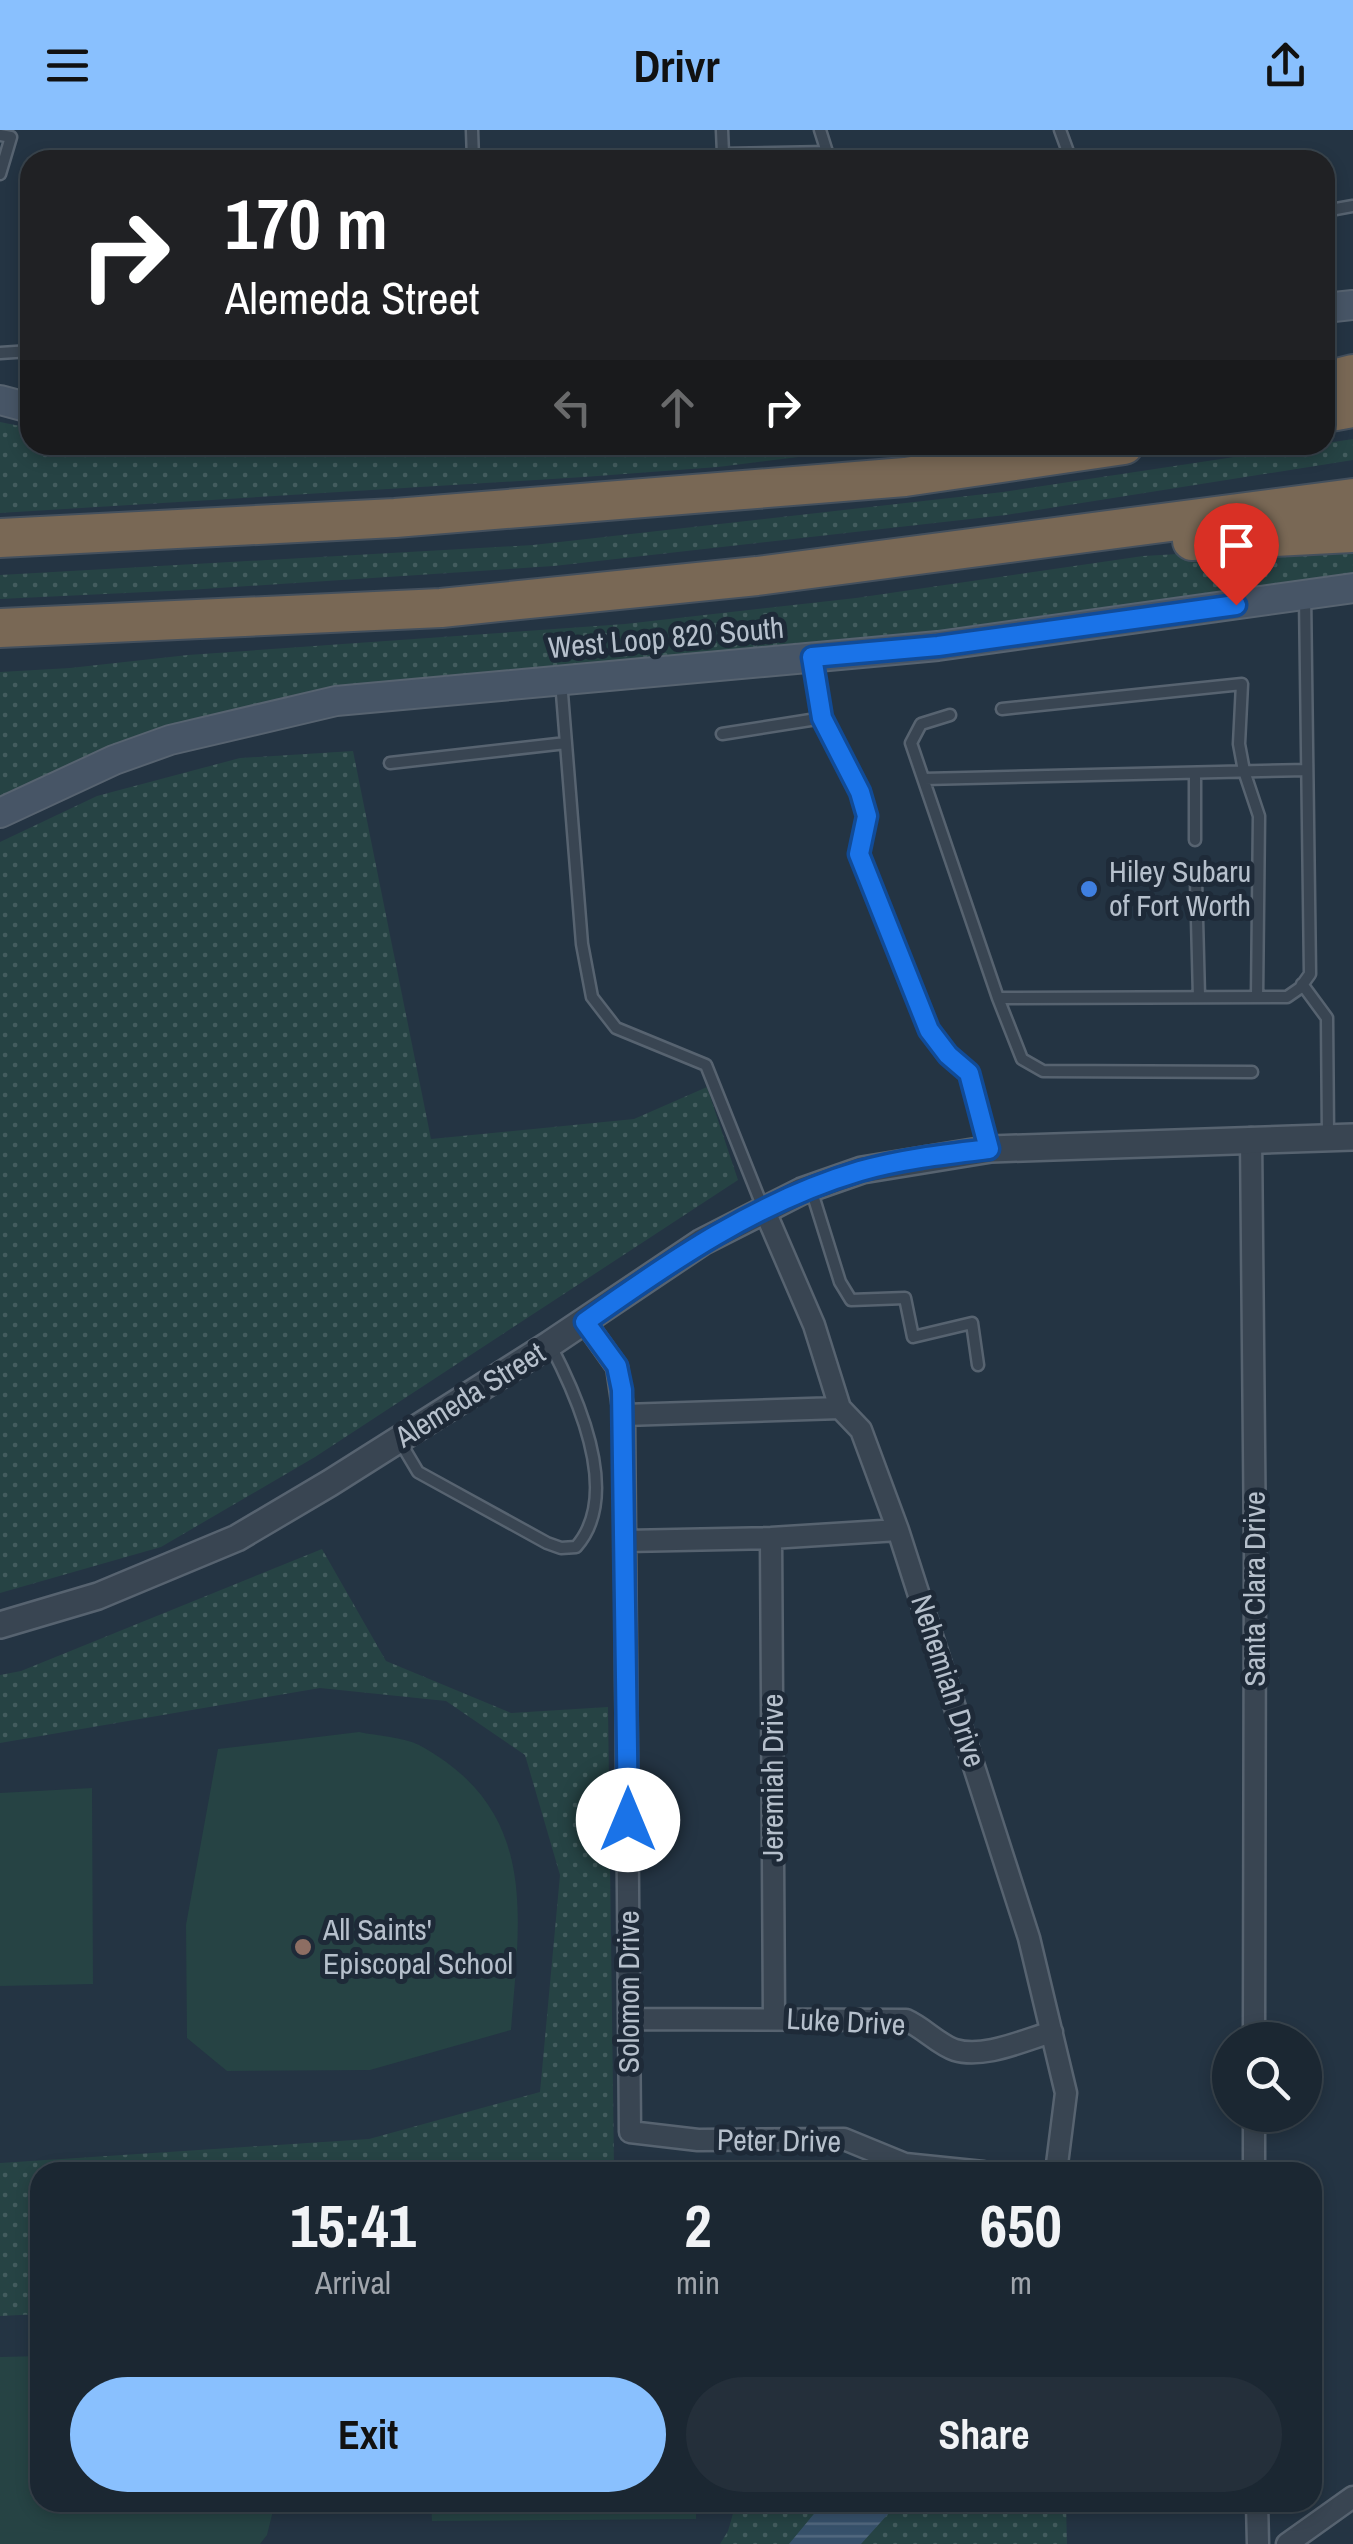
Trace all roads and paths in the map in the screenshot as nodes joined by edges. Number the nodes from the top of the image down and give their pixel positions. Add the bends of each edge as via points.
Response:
1 (0, 134) edge
2 (0, 174) edge
3 (1046, 455) edge
4 (1063, 455) edge
5 (1020, 462) junction
6 (1353, 498) edge
7 (1353, 533) edge
8 (0, 538) edge
9 (935, 553) junction
10 (1353, 588) edge
11 (1305, 594) junction
12 (0, 628) edge
13 (812, 657) junction
14 (561, 680) junction
15 (1002, 709) dead end
16 (950, 716) dead end
17 (822, 718) junction
18 (722, 734) dead end
19 (566, 743) junction
20 (390, 763) dead end
21 (1307, 770) junction
22 (1244, 771) junction
23 (1195, 772) junction
24 (924, 779) junction
25 (0, 813) edge
26 (1195, 840) dead end
27 (1196, 880) dead end
28 (1302, 984) junction
29 (1198, 997) junction
30 (1257, 997) junction
31 (998, 998) junction
32 (1252, 1072) dead end
33 (1340, 1137) edge
34 (1251, 1138) junction
35 (989, 1149) junction
36 (811, 1188) junction
37 (764, 1209) junction
38 (585, 1322) junction
39 (550, 1344) junction
40 (978, 1365) dead end
41 (840, 1408) junction
42 (624, 1415) junction
43 (399, 1440) junction
44 (898, 1530) junction
45 (771, 1538) junction
46 (626, 1541) junction
47 (0, 1626) edge
48 (774, 2019) junction
49 (629, 2020) junction
50 (1254, 2022) edge
51 (1052, 2032) junction
52 (630, 2132) joint
53 (1254, 2132) edge
54 (900, 2162) edge
55 (1057, 2162) edge
56 (1254, 2162) edge
57 (1353, 2498) edge
58 (1257, 2512) edge
59 (1258, 2544) edge
60 (1287, 2544) edge

1 - 2 lane via 11,137
3 - 5 highway
4 - 5 highway
5 - 8 highway via 395,518
6 - 9 highway
7 - 9 highway
9 - 12 highway via 441,608
10 - 11 main road, West Loop 820 South
11 - 13 main road, West Loop 820 South via 938,646
11 - 21 lane
13 - 14 main road, West Loop 820 South
13 - 17 lane
14 - 19 lane
14 - 25 main road, West Loop 820 South via 336,701 256,718 114,760
15 - 22 lane via 1242,684
16 - 24 lane via 921,724 911,743
17 - 18 lane
17 - 35 lane via 867,816 859,854 929,1030 969,1073
19 - 20 lane
19 - 37 lane via 592,997 616,1028 706,1065
21 - 22 lane
21 - 28 lane via 1310,974
22 - 23 lane
22 - 30 lane via 1260,816
23 - 24 lane
23 - 26 lane
24 - 31 lane
27 - 29 lane
28 - 30 lane via 1287,997
28 - 33 lane via 1327,1018
29 - 30 lane
29 - 31 lane
31 - 32 lane via 1022,1059 1044,1072
33 - 34 street, Alemeda Street
34 - 35 street, Alemeda Street
34 - 50 street, Santa Clara Drive
35 - 36 street, Alemeda Street via 862,1170
36 - 37 street, Alemeda Street
36 - 40 lane via 840,1282 852,1300 906,1298 912,1336 972,1324
37 - 38 street, Alemeda Street via 661,1268
37 - 41 street, Nehemiah Drive via 814,1325
38 - 39 street, Alemeda Street
38 - 42 street, Solomon Drive via 617,1366
39 - 43 street, Alemeda Street
39 - 43 lane via 578,1398 592,1464 592,1524 576,1546 547,1544 418,1472
41 - 42 street
41 - 44 street, Nehemiah Drive via 861,1430
42 - 46 street, Solomon Drive
43 - 47 street, Alemeda Street via 236,1538 98,1596
44 - 45 street
44 - 51 street, Nehemiah Drive via 1030,1938
45 - 46 street
45 - 48 street, Jeremiah Drive
46 - 49 street, Solomon Drive
48 - 49 street, Luke Drive
48 - 51 street, Luke Drive via 906,2020 966,2052
49 - 52 street, Solomon Drive
51 - 55 street, Nehemiah Drive via 1066,2093
52 - 54 street, Peter Drive via 698,2140 844,2138
53 - 56 street
57 - 60 street
58 - 59 street

